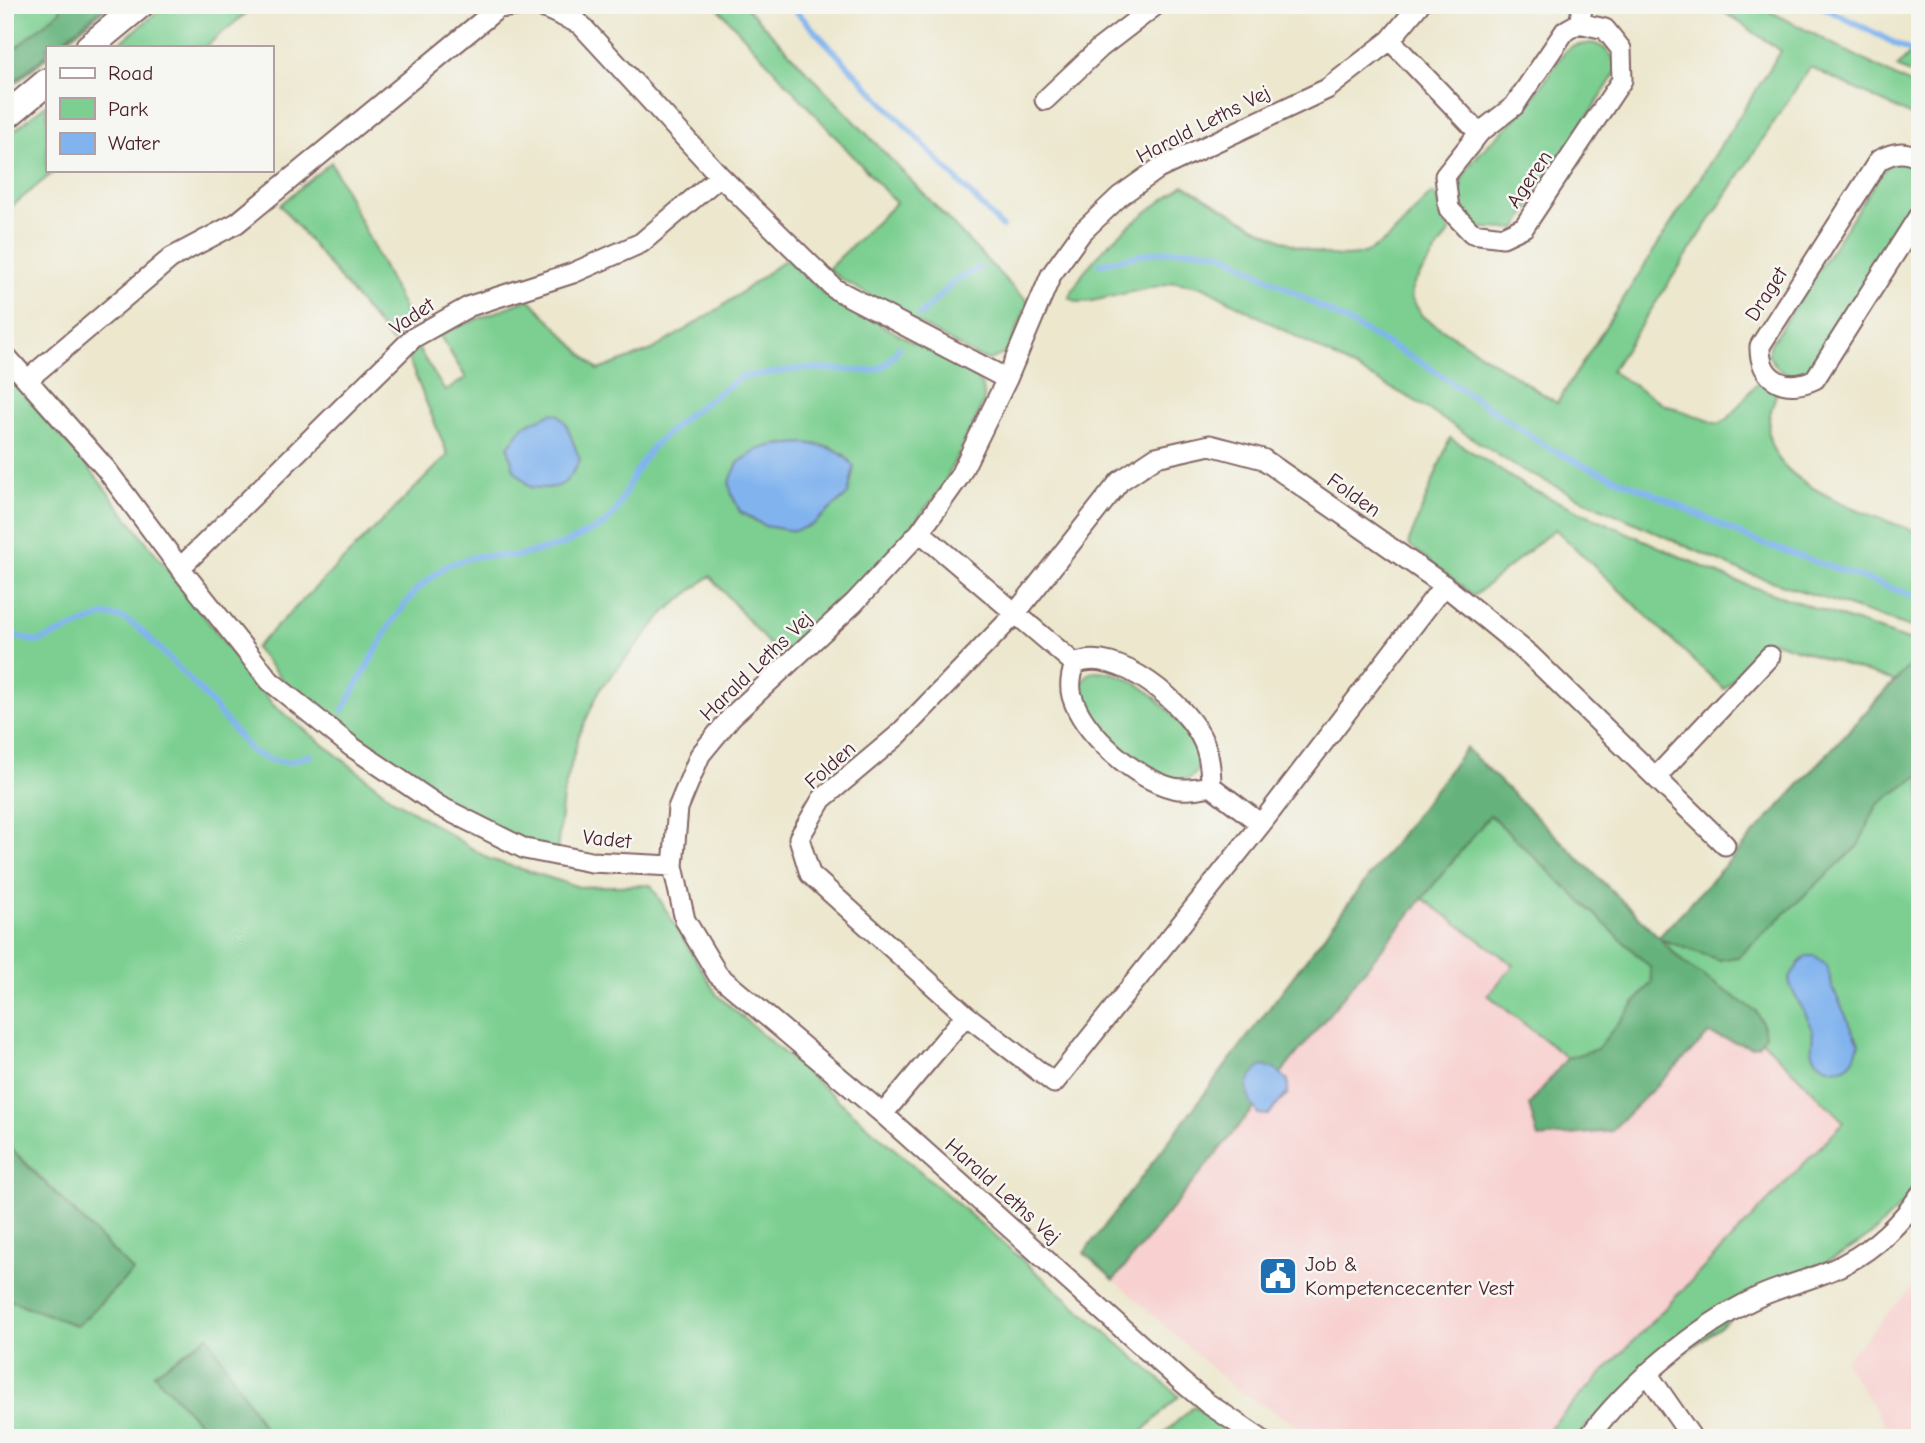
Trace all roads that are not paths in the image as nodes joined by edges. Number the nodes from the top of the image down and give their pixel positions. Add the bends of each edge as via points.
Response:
1 (140, 5) edge
2 (527, 5) edge
3 (538, 5) edge
4 (1156, 5) edge
5 (1419, 5) edge
6 (1581, 14) edge
7 (1390, 40) junction
8 (90, 46) edge
9 (46, 83) edge
10 (1045, 100) dead end
11 (5, 117) edge
12 (1479, 133) junction
13 (1920, 159) edge
14 (720, 176) junction
15 (1920, 214) edge
16 (1914, 236) edge
17 (5, 355) edge
18 (1007, 379) junction
19 (27, 380) junction
20 (919, 532) junction
21 (180, 568) junction
22 (1444, 584) junction
23 (1015, 614) junction
24 (1770, 656) dead end
25 (1075, 664) junction
26 (1656, 777) junction
27 (1211, 786) junction
28 (1261, 824) junction
29 (1725, 845) dead end
30 (673, 866) junction
31 (966, 1015) junction
32 (883, 1114) junction
33 (1920, 1195) edge
34 (1647, 1373) junction
35 (1259, 1438) edge
36 (1588, 1438) edge
37 (1692, 1438) edge

1 - 8 street
2 - 19 street via 498,8 237,223 171,258
3 - 14 street via 580,24
4 - 10 street via 1100,48
5 - 7 street, Harald Leths Vej
6 - 12 street, Ageren via 1514,106
6 - 12 street, Ageren via 1605,29 1621,49 1622,80 1524,227 1503,237 1472,233 1450,209 1445,176
7 - 12 street
7 - 18 street, Harald Leths Vej via 1327,89 1167,164 1120,196 1082,232 1051,275
9 - 11 street
13 - 16 street, Draget via 1895,153 1879,160 1760,346 1765,371 1786,385 1815,379
14 - 18 street via 835,289
14 - 21 street, Vadet via 640,243 573,273 470,306 413,338
15 - 16 street, Draget
17 - 19 street, Vadet
18 - 20 street, Harald Leths Vej via 959,477
19 - 21 street, Vadet via 106,469
20 - 23 street
20 - 30 street, Harald Leths Vej via 854,603 732,716 700,755 678,808
21 - 30 street, Vadet via 270,681 352,747 439,806 525,849 591,862
22 - 23 street, Folden via 1263,459 1210,445 1156,457 1120,481
22 - 26 street, Folden via 1530,655
22 - 28 street, Folden
23 - 25 street
23 - 31 street, Folden via 897,736 822,799 799,838 810,874
24 - 26 street
25 - 27 street via 1095,659 1116,665 1158,688 1191,721 1204,742
25 - 27 street via 1070,678 1073,697 1090,729 1113,754 1161,784 1177,789
26 - 29 street, Folden
27 - 28 street
28 - 31 street, Folden via 1055,1083
30 - 32 street, Harald Leths Vej via 685,920 719,975
31 - 32 street
32 - 35 street, Harald Leths Vej via 1182,1382
33 - 34 street via 1875,1244 1845,1264 1756,1298
34 - 36 street
34 - 37 street

